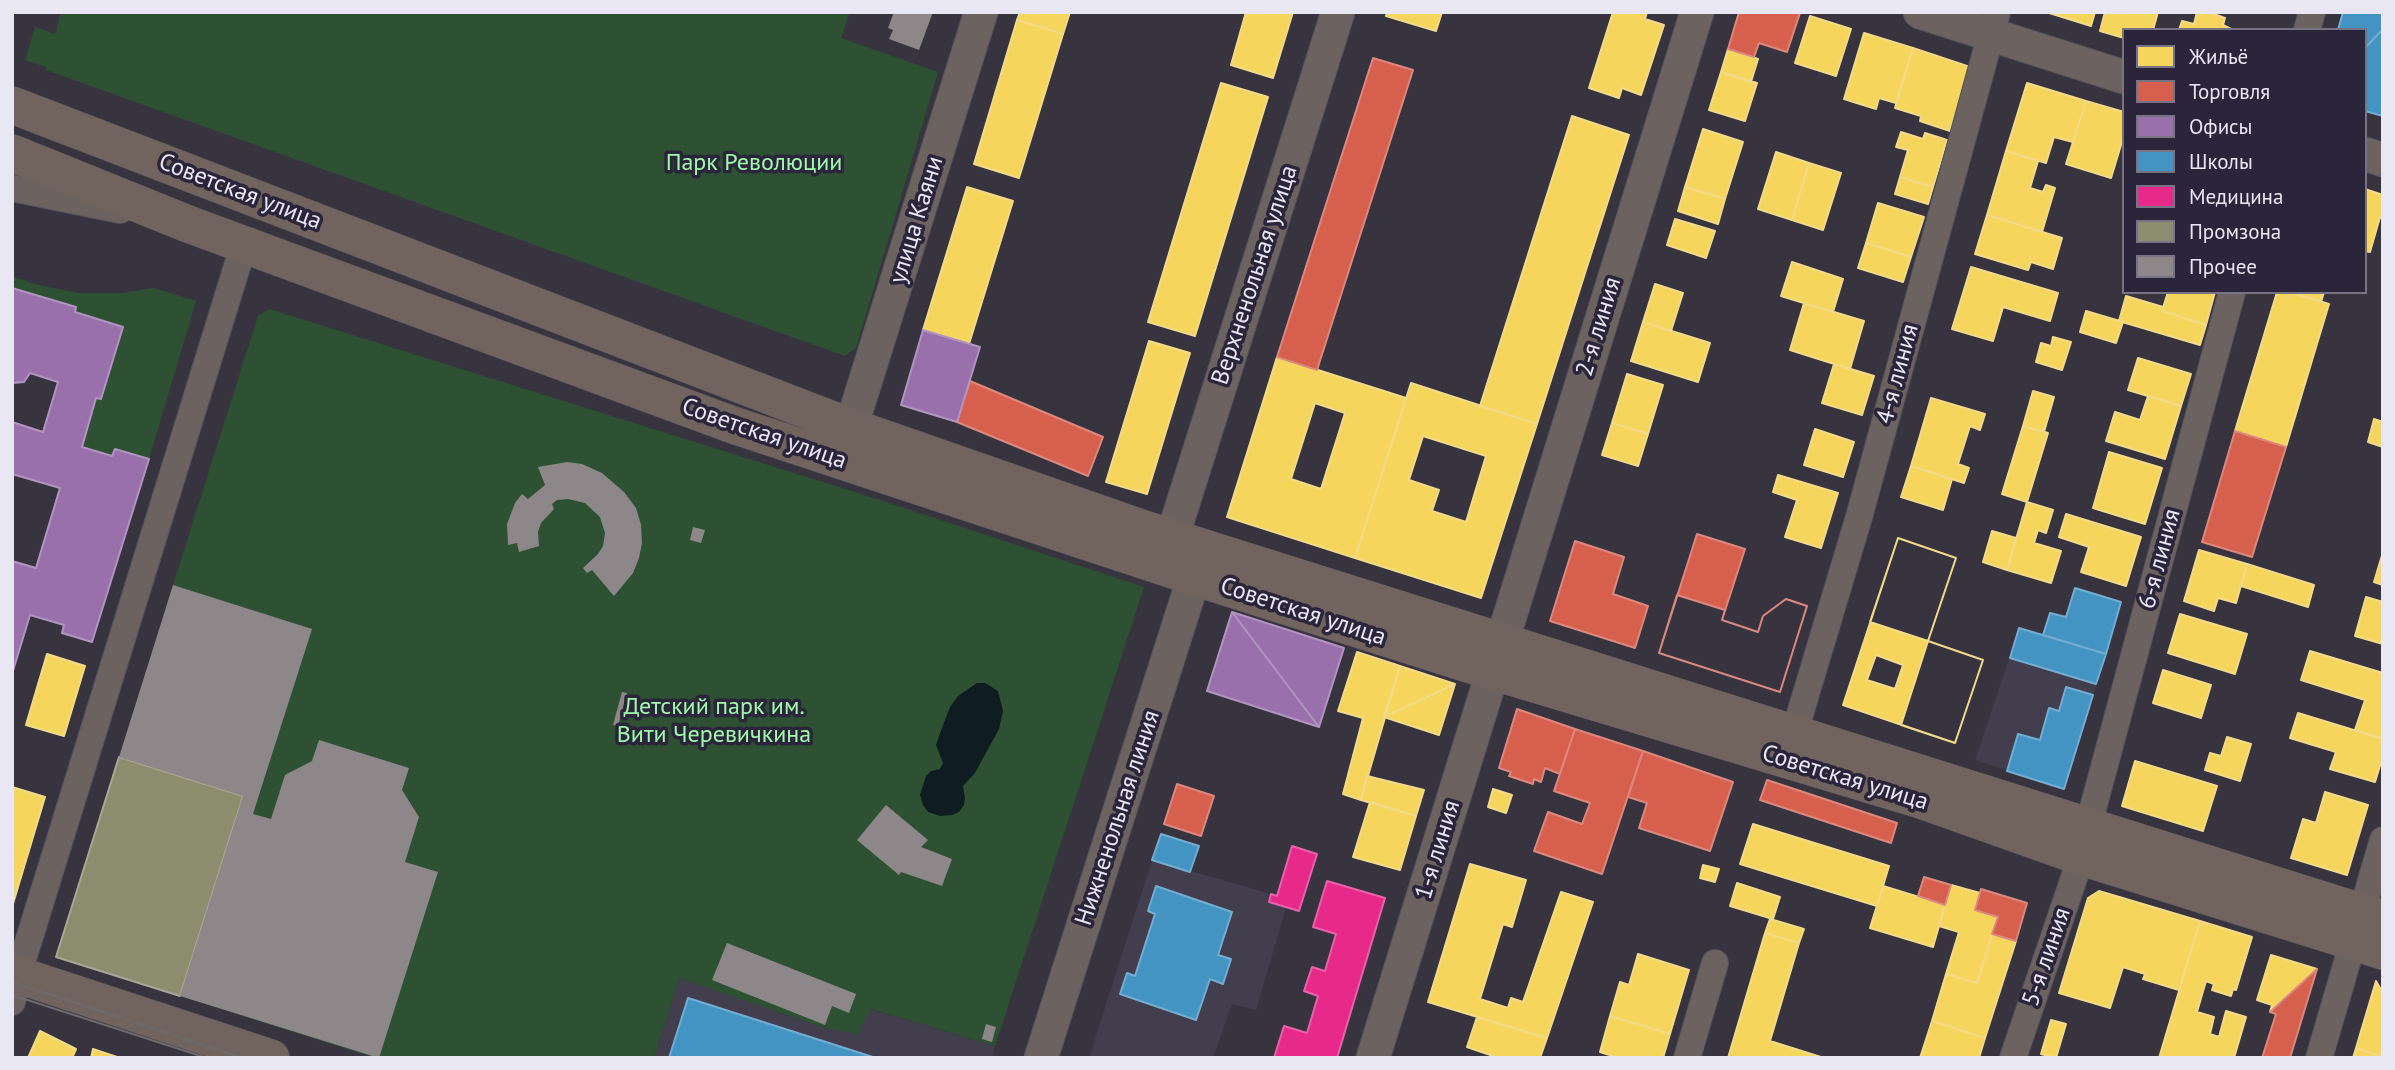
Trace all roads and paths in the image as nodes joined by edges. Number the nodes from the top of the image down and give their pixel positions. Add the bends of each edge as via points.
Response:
1 (981, 12) edge
2 (1338, 12) edge
3 (1697, 12) edge
4 (1920, 12) edge
5 (1994, 23) edge
6 (2122, 76) edge
7 (12, 94) edge
8 (12, 105) edge
9 (49, 119) junction
10 (12, 153) edge
11 (12, 188) edge
12 (188, 223) junction
13 (244, 244) junction
14 (2231, 294) edge
15 (548, 311) junction
16 (531, 351) junction
17 (851, 427) junction
18 (1172, 538) junction
19 (1194, 578) junction
20 (1497, 657) junction
21 (1794, 734) junction
22 (2383, 840) edge
23 (2084, 841) junction
24 (2370, 931) edge
25 (1715, 963) dead end
26 (14, 984) edge
27 (223, 1050) edge
28 (271, 1058) edge
29 (1041, 1058) edge
30 (1373, 1058) edge
31 (1687, 1058) edge
32 (2013, 1058) edge
33 (2319, 1058) edge

1 - 17 street, улица Каяни
2 - 18 street, Верхненольная улица
3 - 20 street, 2-я линия
4 - 5 street
5 - 6 street
5 - 21 street, 4-я линия via 1859,517
7 - 9 street
8 - 9 main road, Советская улица
9 - 15 main road, Советская улица
10 - 12 main road, Советская улица
11 - 12 street
12 - 13 main road, Советская улица
13 - 16 main road, Советская улица
13 - 26 street
14 - 23 street, 6-я линия
15 - 16 street
15 - 17 main road, Советская улица
16 - 19 main road, Советская улица via 733,425
17 - 18 main road, Советская улица
18 - 19 street
18 - 20 main road, Советская улица
19 - 20 main road, Советская улица
19 - 29 street, Нижненольная линия
20 - 21 main road, Советская улица
20 - 23 main road, Советская улица via 1921,800
20 - 30 street, 1-я линия
21 - 23 main road, Советская улица
22 - 24 street
23 - 24 main road, Советская улица
23 - 32 street, 5-я линия
24 - 33 street
25 - 31 street
26 - 27 main road
27 - 28 main road

